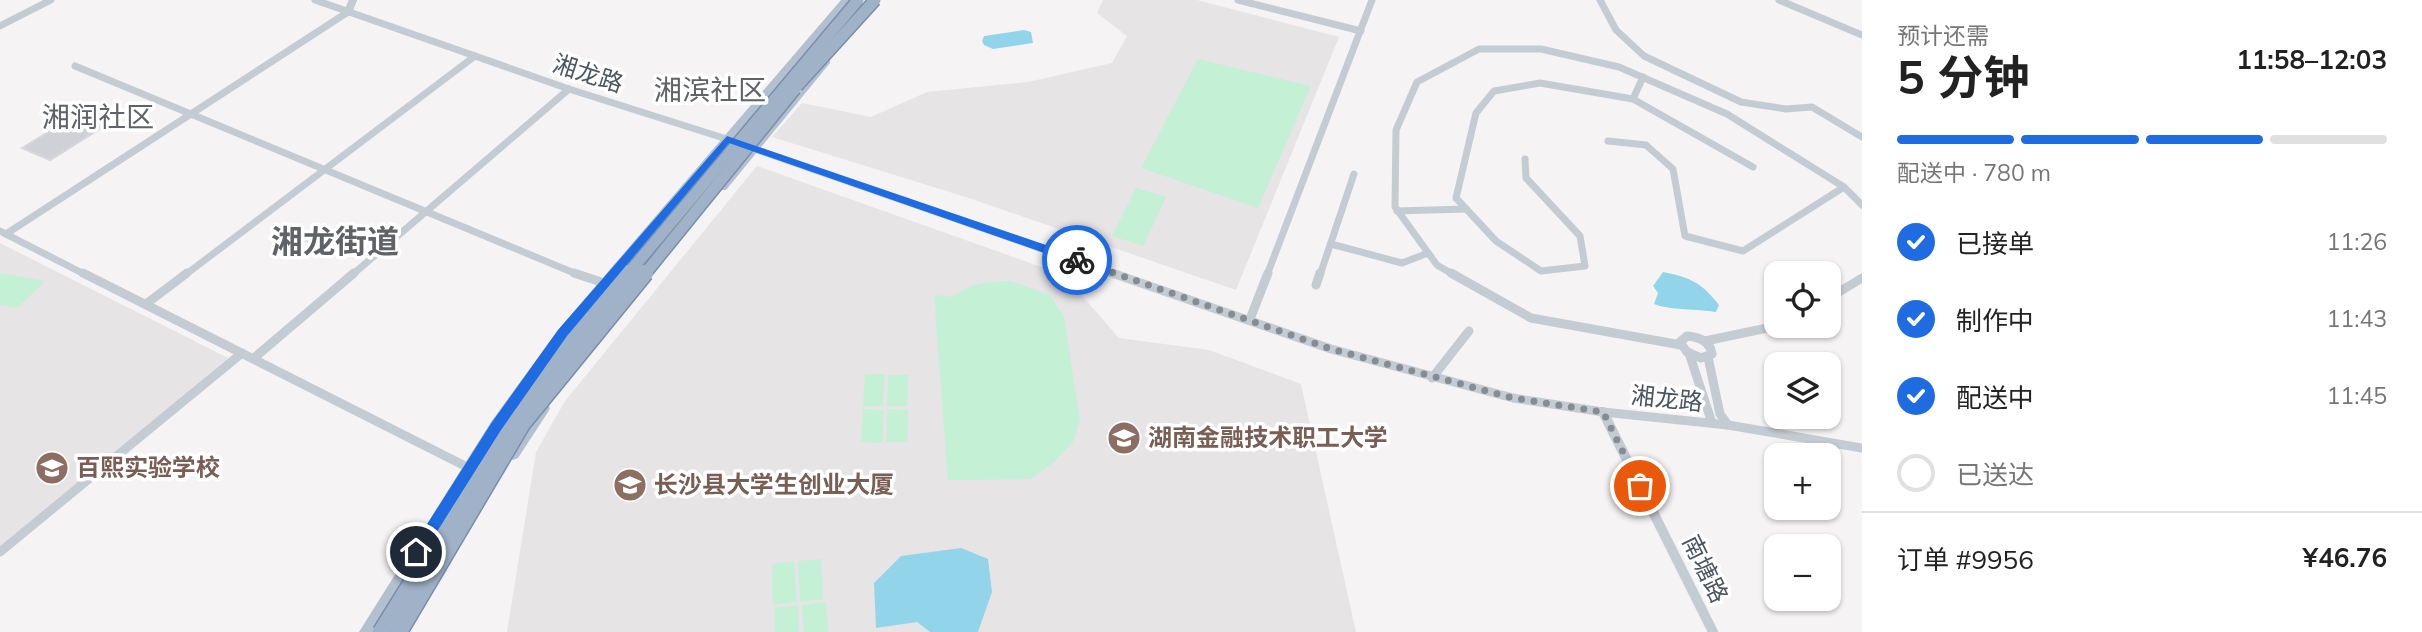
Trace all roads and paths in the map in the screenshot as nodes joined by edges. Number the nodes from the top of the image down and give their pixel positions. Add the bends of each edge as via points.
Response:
1 (51, 0) edge
2 (315, 0) edge
3 (353, 0) edge
4 (846, 0) edge
5 (858, 0) edge
6 (868, 0) edge
7 (877, 0) edge
8 (1238, 0) edge
9 (1372, 0) edge
10 (1600, 0) edge
11 (1780, 0) edge
12 (348, 12) junction
13 (0, 26) edge
14 (1361, 31) junction
15 (1862, 35) edge
16 (475, 56) junction
17 (75, 66) dead end
18 (1643, 77) junction
19 (797, 86) junction
20 (569, 89) junction
21 (1633, 99) junction
22 (190, 114) junction
23 (1862, 137) edge
24 (727, 139) junction
25 (1608, 141) dead end
26 (754, 149) junction
27 (1525, 159) dead end
28 (1753, 167) dead end
29 (324, 170) junction
30 (1354, 174) dead end
31 (1844, 187) junction
32 (1862, 205) edge
33 (1466, 209) junction
34 (1397, 211) junction
35 (425, 212) junction
36 (3, 233) edge
37 (1331, 244) junction
38 (1428, 253) junction
39 (1862, 278) edge
40 (604, 283) junction
41 (1316, 285) dead end
42 (1841, 291) edge
43 (146, 304) junction
44 (1250, 319) junction
45 (1764, 329) edge
46 (1469, 331) dead end
47 (1705, 341) junction
48 (1681, 345) junction
49 (242, 353) junction
50 (1689, 353) junction
51 (1708, 357) junction
52 (254, 358) junction
53 (1432, 378) junction
54 (1603, 412) junction
55 (1712, 423) junction
56 (1728, 425) junction
57 (1862, 448) edge
58 (469, 468) junction
59 (0, 552) edge
60 (367, 632) edge
61 (381, 632) edge
62 (399, 632) edge
63 (408, 632) edge
64 (1713, 632) edge

1 - 13 street
2 - 12 street, 湘龙路
3 - 12 street
4 - 24 main road
5 - 61 highway, bridge via 567,346 512,421
6 - 19 highway, bridge
7 - 19 highway, bridge
7 - 26 main road
8 - 14 street
9 - 14 street
10 - 23 street via 1616,30 1644,56 1741,102 1812,107
11 - 15 street
12 - 16 street, 湘龙路
12 - 22 street
14 - 44 street
16 - 20 street, 湘龙路
16 - 29 street
17 - 22 street
18 - 21 street
18 - 31 street via 1727,114
18 - 34 street via 1619,67 1541,50 1479,50 1417,82 1395,130
19 - 62 highway, bridge via 522,424
20 - 24 street, 湘龙路
20 - 35 street
21 - 28 street
21 - 33 street via 1540,83 1494,91 1476,113 1456,198
22 - 29 street
22 - 36 street
24 - 26 street, 湘龙路
24 - 40 main road
25 - 31 street via 1646,145 1673,169 1685,236 1743,251
26 - 44 street, 湘龙路
26 - 63 main road via 550,398 472,518
27 - 33 street via 1526,178 1580,236 1585,266 1541,271 1496,241
29 - 35 street
29 - 43 street
30 - 37 street
31 - 32 street
33 - 34 street
34 - 38 street
35 - 40 street
35 - 52 street
36 - 43 street
37 - 38 street via 1402,263
37 - 41 street
38 - 48 street via 1437,265 1531,318
39 - 42 street
40 - 58 main road via 525,384
43 - 49 street
44 - 53 street, 湘龙路 via 1331,349
45 - 47 street
46 - 53 street
47 - 48 street via 1687,335
47 - 51 street via 1712,351
48 - 50 street
49 - 52 street
49 - 59 street
50 - 51 street
50 - 55 street
51 - 56 street via 1720,414
52 - 58 street
53 - 54 street, 湘龙路 via 1513,398
54 - 55 street, 湘龙路
54 - 64 street, 南塘路
55 - 56 street, 湘龙路
56 - 57 street, 湘龙路
58 - 60 main road

